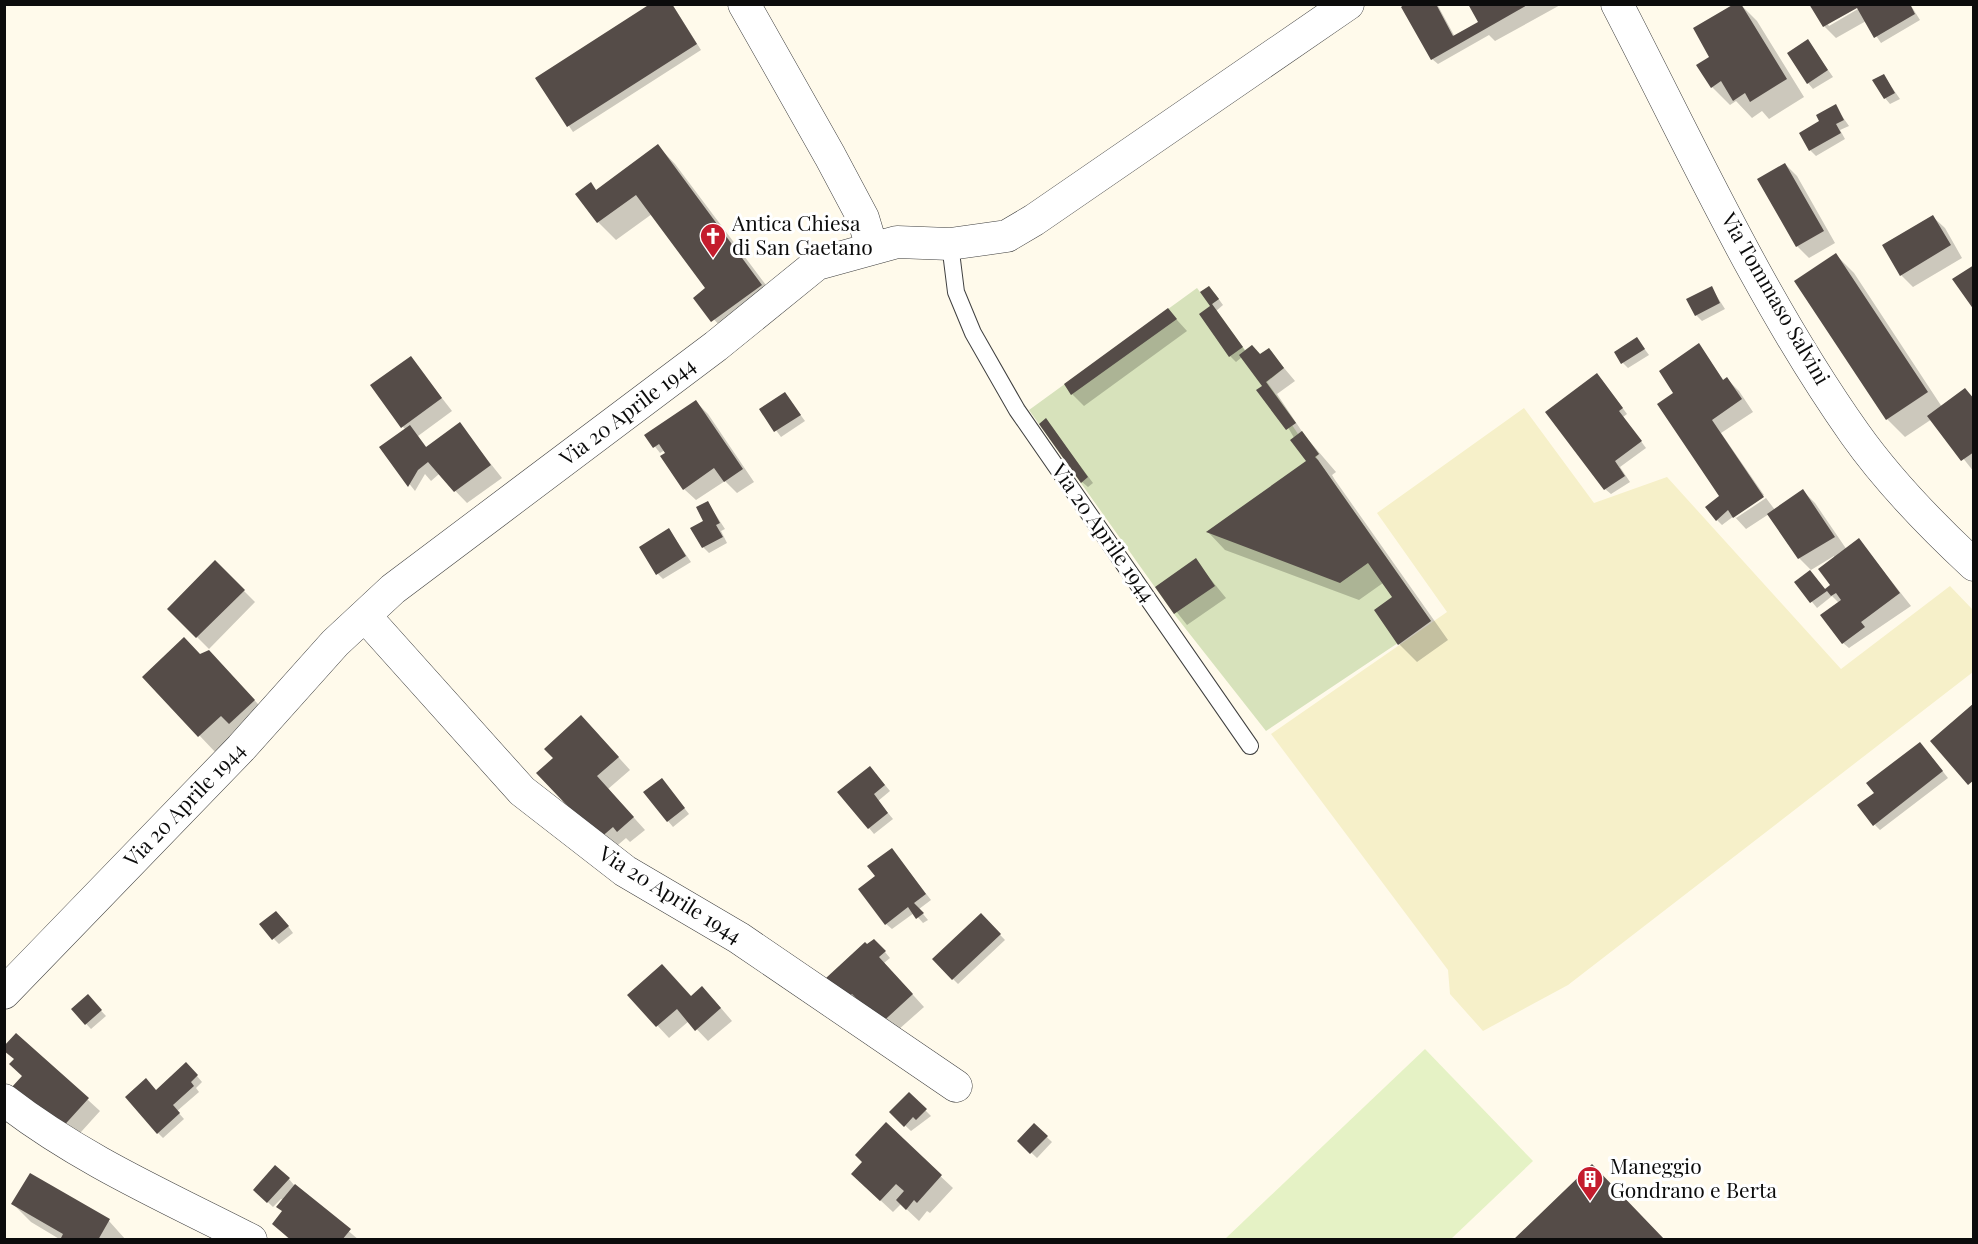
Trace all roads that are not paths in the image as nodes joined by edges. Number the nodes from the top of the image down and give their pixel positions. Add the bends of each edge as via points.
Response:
1 (744, 4) edge
2 (1348, 4) edge
3 (1617, 4) edge
4 (950, 244) junction
5 (872, 248) junction
6 (1974, 565) edge
7 (364, 616) junction
8 (1250, 746) dead end
9 (4, 993) edge
10 (956, 1086) dead end
11 (4, 1100) edge
12 (251, 1239) edge

1 - 5 street via 863,218
2 - 4 street, Via 20 Aprile 1944 via 1034,220 1007,236
3 - 6 street, Via Tommaso Salvini via 1810,367 1856,435 1911,503
4 - 5 street, Via 20 Aprile 1944 via 897,242
4 - 8 lane, Via 20 Aprile 1944 via 957,292 974,333 1017,410
5 - 7 street, Via 20 Aprile 1944 via 817,264 716,346 393,589
7 - 9 street, Via 20 Aprile 1944
7 - 10 street, Via 20 Aprile 1944 via 522,791 626,871 739,938
11 - 12 street via 81,1154

